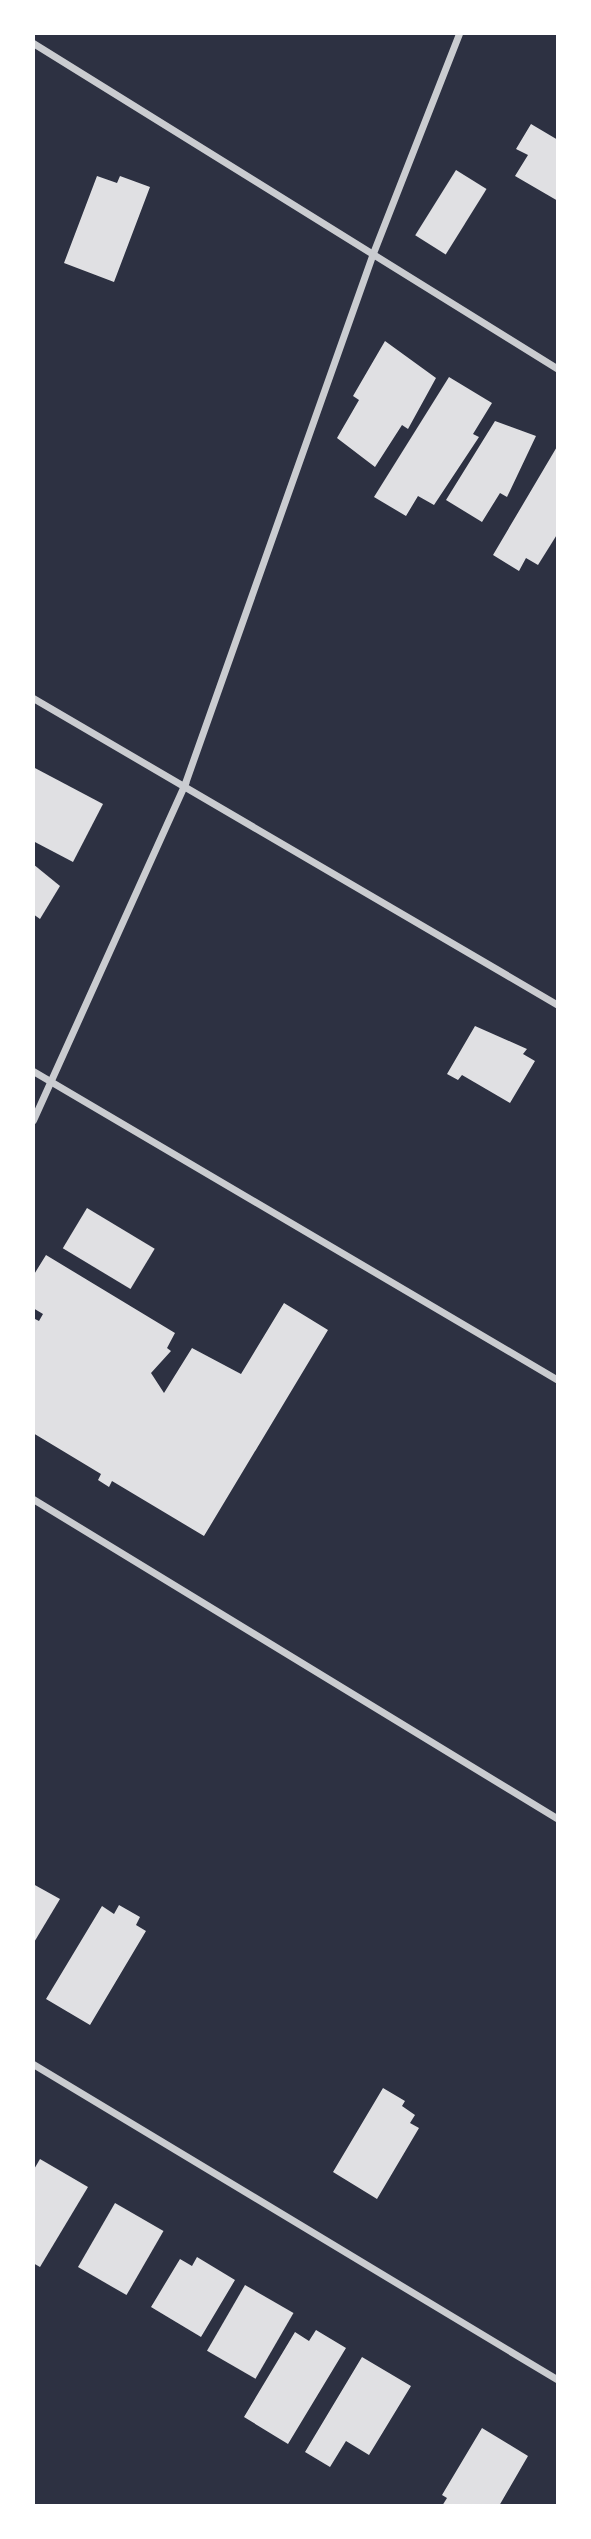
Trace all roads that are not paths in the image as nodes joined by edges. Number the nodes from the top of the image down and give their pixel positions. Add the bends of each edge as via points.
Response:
1 (459, 33) edge
2 (33, 43) edge
3 (373, 253) junction
4 (558, 369) edge
5 (33, 698) edge
6 (186, 783) junction
7 (558, 1005) edge
8 (33, 1071) edge
9 (49, 1080) junction
10 (33, 1120) edge
11 (558, 1380) edge
12 (33, 1499) edge
13 (558, 1819) edge
14 (33, 2064) edge
15 (558, 2380) edge

1 - 3 street
2 - 3 street
3 - 4 street
3 - 6 street
5 - 6 street
6 - 7 street
6 - 9 street
8 - 9 street
9 - 10 street
9 - 11 street
12 - 13 street
14 - 15 street

